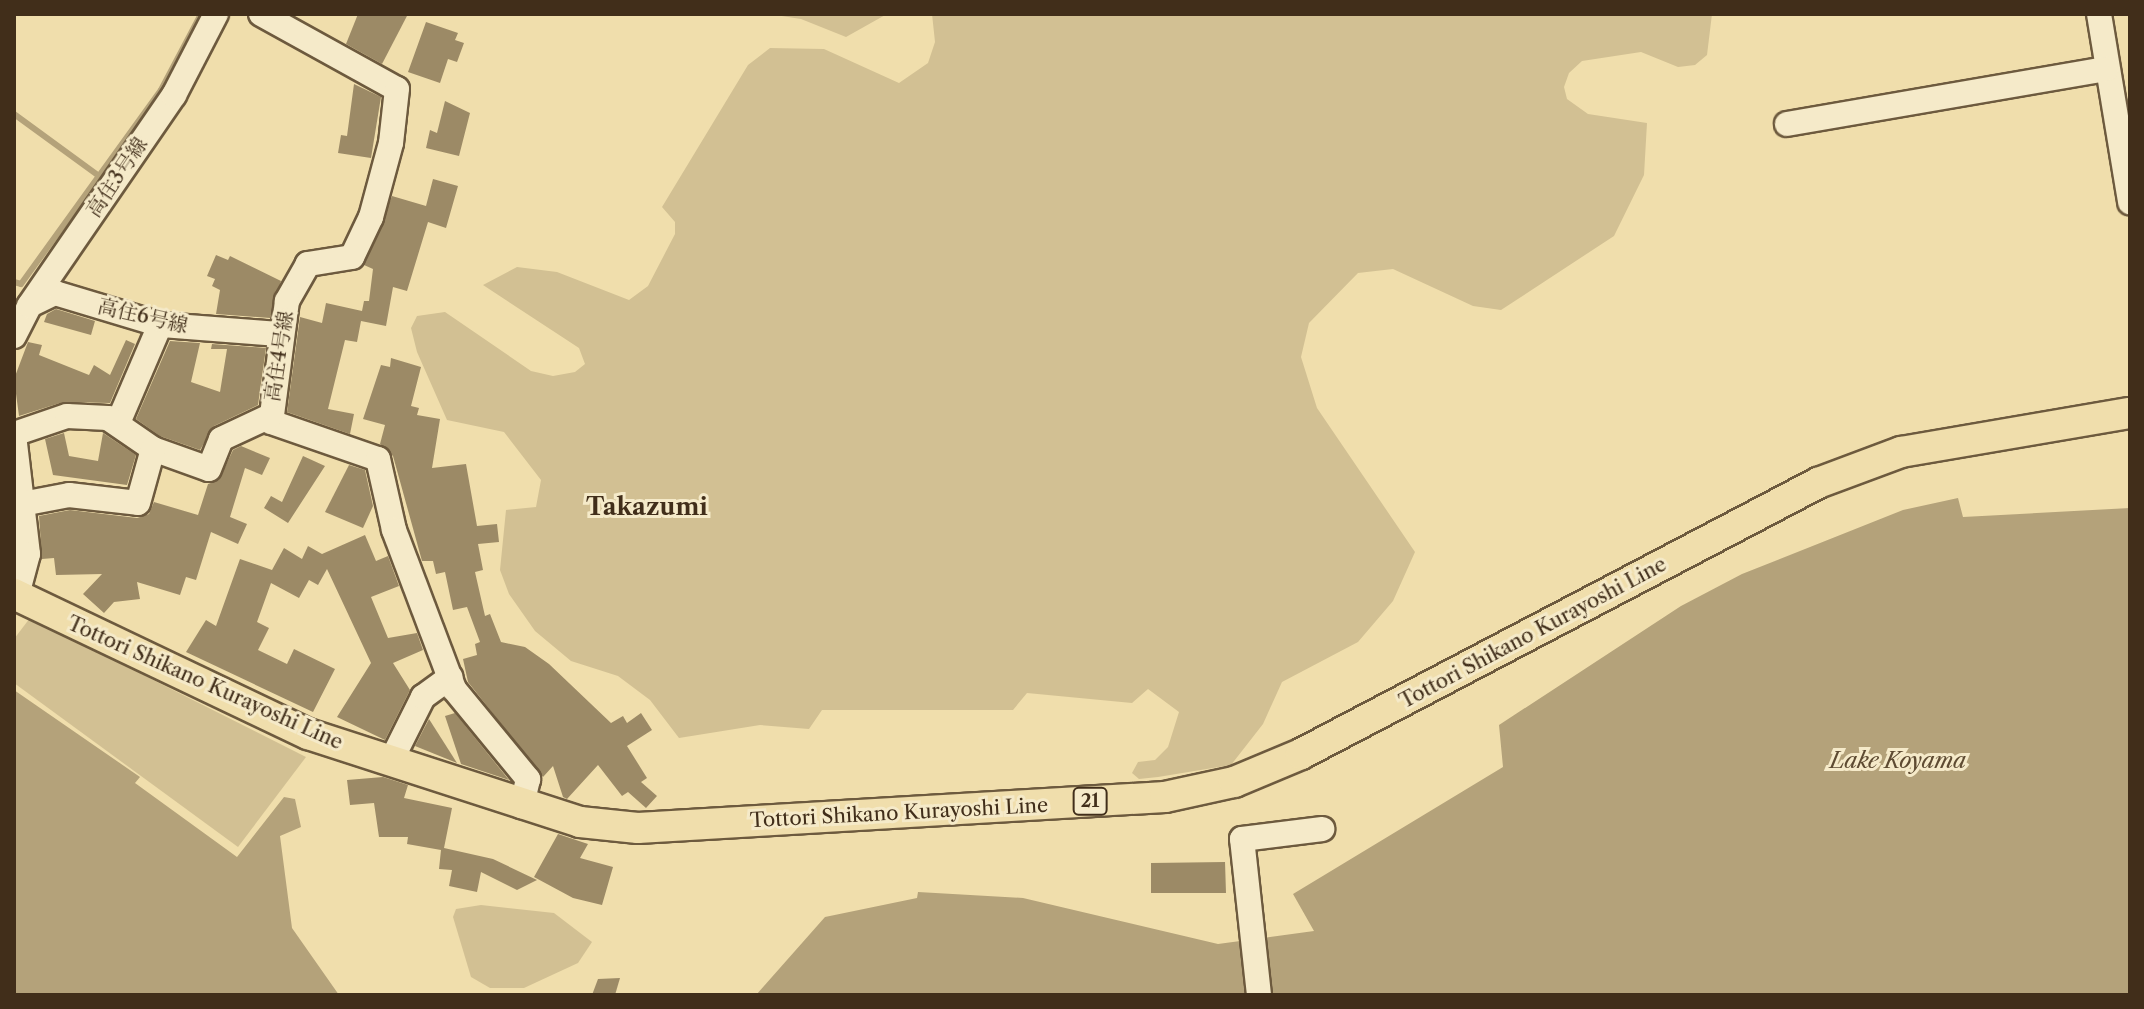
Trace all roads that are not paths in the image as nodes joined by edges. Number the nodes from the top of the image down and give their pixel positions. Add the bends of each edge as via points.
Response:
1 (216, 14) edge
2 (261, 14) edge
3 (2099, 14) edge
4 (2106, 69) junction
5 (1787, 124) dead end
6 (2130, 202) edge
7 (21, 310) edge
8 (160, 325) junction
9 (279, 334) junction
10 (14, 336) edge
11 (2130, 413) edge
12 (270, 416) junction
13 (118, 423) junction
14 (14, 434) edge
15 (153, 449) junction
16 (22, 504) junction
17 (15, 594) edge
18 (451, 677) junction
19 (391, 761) junction
20 (522, 806) junction
21 (1322, 829) dead end
22 (1259, 995) edge

1 - 7 street, 高住3号線 via 174,95
2 - 9 street, 高住4号線 via 397,89 391,143 371,217 352,257 308,264 287,301
3 - 4 street
4 - 5 street
4 - 6 street
7 - 8 street, 高住6号線 via 55,293
7 - 10 street, 高住3号線
8 - 9 street, 高住6号線
8 - 13 street
9 - 12 street, 高住4号線
11 - 20 main road, Tottori Shikano Kurayoshi Line / 21 via 1901,452 1818,483 1413,698 1234,782 1165,797 638,828 580,822
12 - 15 street via 221,439 209,469
12 - 18 street, 高住4号線 via 277,426 378,459 394,530
13 - 14 street via 82,414
13 - 15 street
14 - 16 street
15 - 16 street via 138,503 69,495
16 - 17 street via 28,554
17 - 19 main road, Tottori Shikano Kurayoshi Line / 21 via 308,734
18 - 19 street via 423,697
18 - 20 street, 高住4号線 via 463,705 528,779
19 - 20 main road, Tottori Shikano Kurayoshi Line / 21
21 - 22 street via 1242,839

